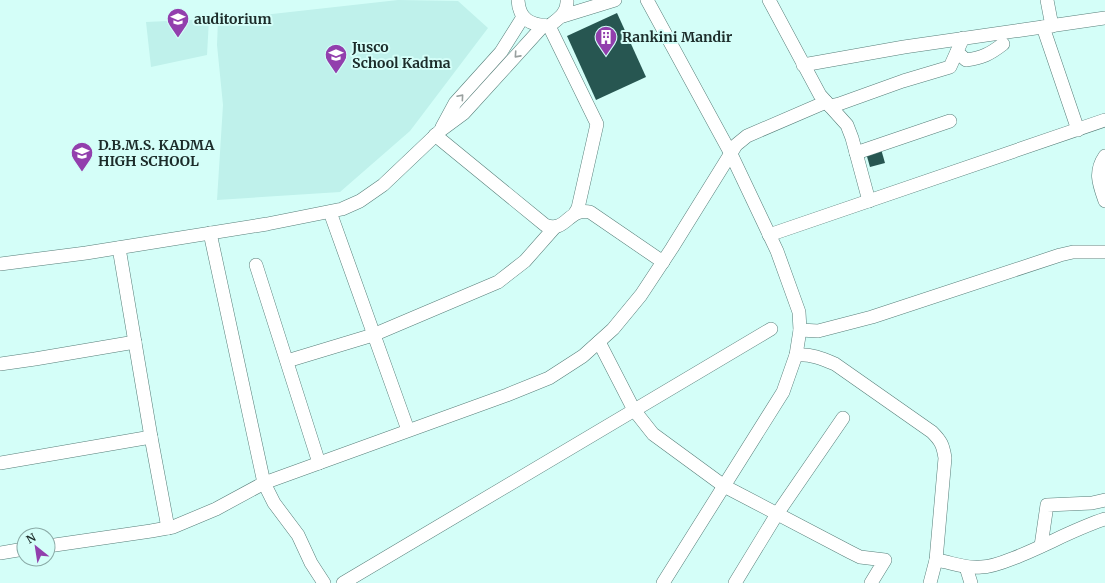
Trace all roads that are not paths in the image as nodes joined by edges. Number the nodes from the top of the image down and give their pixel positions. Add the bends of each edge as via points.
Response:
1 (518, 0) edge
2 (567, 0) edge
3 (615, 0) edge
4 (647, 0) edge
5 (769, 0) edge
6 (1047, 0) edge
7 (563, 16) junction
8 (523, 17) junction
9 (1105, 18) edge
10 (546, 26) junction
11 (1048, 26) junction
12 (964, 38) junction
13 (1003, 44) dead end
14 (957, 52) junction
15 (803, 65) junction
16 (828, 104) junction
17 (1105, 120) edge
18 (950, 121) dead end
19 (1078, 130) junction
20 (438, 133) junction
21 (856, 152) junction
22 (731, 154) junction
23 (1105, 156) edge
24 (869, 201) junction
25 (1105, 201) edge
26 (330, 212) junction
27 (575, 213) junction
28 (555, 227) junction
29 (210, 233) junction
30 (769, 235) junction
31 (119, 248) junction
32 (1105, 252) edge
33 (663, 262) junction
34 (0, 264) edge
35 (256, 265) dead end
36 (770, 329) dead end
37 (800, 330) junction
38 (373, 334) junction
39 (135, 342) junction
40 (599, 342) junction
41 (796, 355) junction
42 (287, 361) junction
43 (0, 364) edge
44 (634, 410) junction
45 (843, 418) dead end
46 (408, 430) junction
47 (151, 437) junction
48 (320, 462) junction
49 (0, 463) edge
50 (264, 483) junction
51 (724, 486) junction
52 (1105, 500) edge
53 (777, 514) junction
54 (1105, 519) edge
55 (168, 528) junction
56 (56, 545) edge
57 (1041, 546) junction
58 (16, 550) edge
59 (0, 553) edge
60 (936, 560) junction
61 (966, 567) junction
62 (324, 583) edge
63 (343, 583) edge
64 (663, 583) edge
65 (735, 583) edge
66 (871, 583) edge
67 (930, 583) edge
68 (971, 583) edge

1 - 8 street
2 - 7 street
3 - 7 street
4 - 22 street
5 - 15 street
6 - 11 street
7 - 10 street
8 - 10 street via 532,24
20 -> 8 street via 456,104 501,52
9 - 11 street
10 -> 20 street via 464,113
10 - 27 street via 597,124
11 - 12 street
11 - 19 street
12 - 14 street
12 - 15 street
13 - 14 street via 984,57 974,59 966,60
14 - 16 street via 950,67 839,104
15 - 16 street
16 - 21 street via 847,125
16 - 22 street via 747,136 736,145
17 - 19 street
18 - 21 street
19 - 24 street
20 - 26 street via 383,185 360,201
20 - 28 street via 545,225
21 - 24 street
22 - 30 street
22 - 33 street
23 - 25 street via 1098,169
24 - 30 street
26 - 29 street
26 - 38 street
27 - 28 street
27 - 33 street via 583,210 590,212
28 - 38 street via 524,261 498,282
29 - 31 street
29 - 50 street
30 - 37 street via 792,290 799,312
31 - 34 street
31 - 39 street
32 - 37 street via 1073,252 1060,255 872,317 818,331
33 - 40 street via 641,295
35 - 42 street
36 - 44 street
37 - 41 street
38 - 42 street
38 - 46 street
39 - 43 street
39 - 47 street
40 - 44 street
40 - 46 street via 583,356 549,378
41 - 51 street via 782,392
41 - 60 street via 806,354 835,364 939,439 945,458
42 - 48 street
44 - 51 street via 654,434
44 - 63 street
45 - 53 street
46 - 48 street
47 - 49 street
47 - 55 street
48 - 50 street
50 - 55 street via 195,519
50 - 62 street via 274,503 298,535
51 - 53 street
51 - 64 street
52 - 57 street via 1047,505
53 - 65 street
53 - 66 street via 850,552 866,558 885,560
54 - 57 street
55 - 56 street
57 - 61 street via 1001,563 982,568
58 - 59 street
60 - 61 street
60 - 67 street
61 - 68 street

